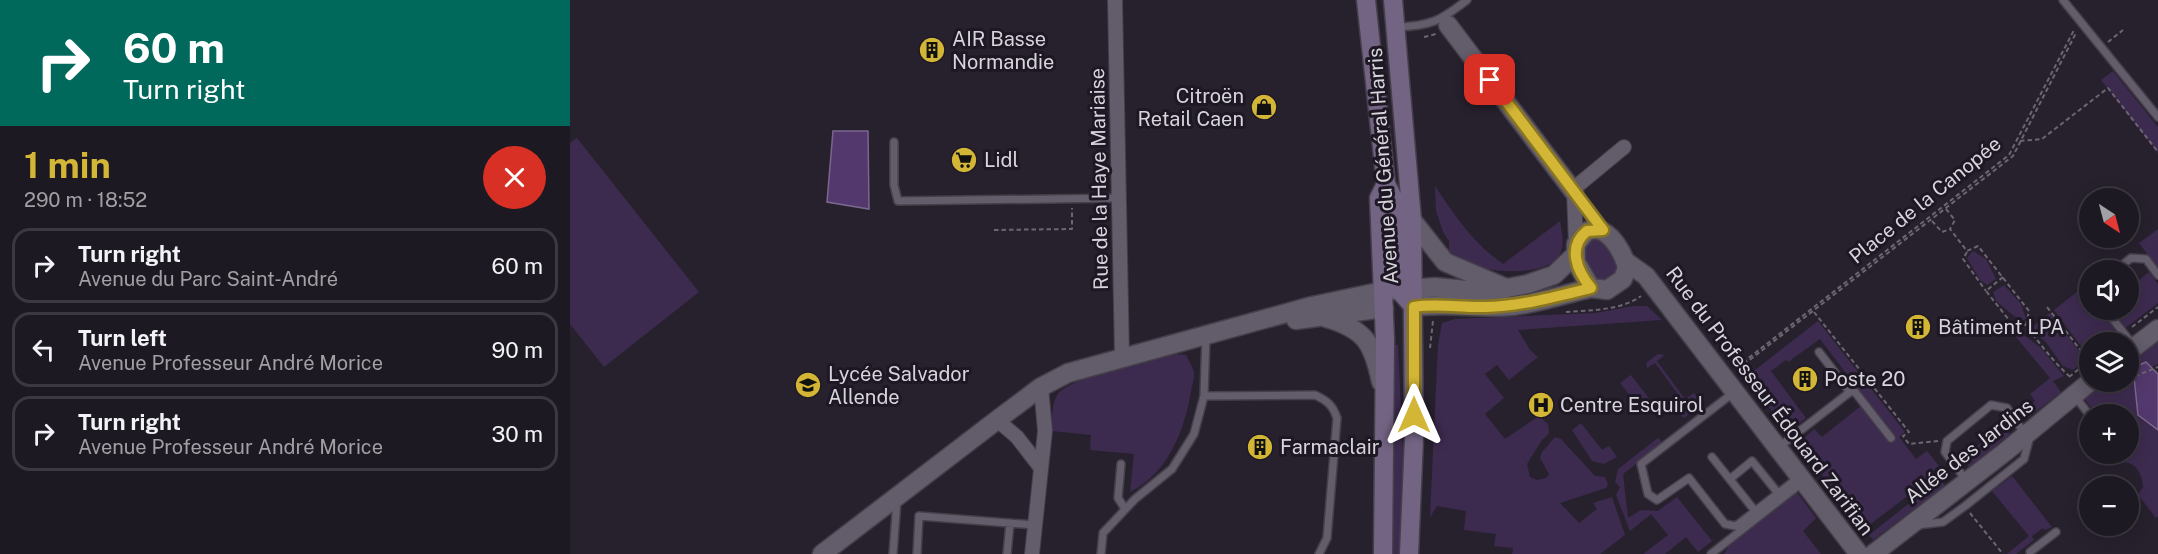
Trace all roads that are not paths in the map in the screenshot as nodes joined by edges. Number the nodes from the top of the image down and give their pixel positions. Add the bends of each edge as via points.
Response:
1 (1115, 0) edge
2 (1366, 0) edge
3 (1393, 0) edge
4 (1467, 0) edge
5 (2063, 0) edge
6 (1448, 25) dead end
7 (1396, 27) junction
8 (2158, 117) edge
9 (894, 142) dead end
10 (1624, 147) dead end
11 (1573, 191) junction
12 (1119, 198) junction
13 (1412, 220) junction
14 (1603, 230) junction
15 (1576, 249) junction
16 (2128, 260) edge
17 (1625, 261) junction
18 (2158, 275) edge
19 (1506, 288) junction
20 (1591, 288) junction
21 (1399, 297) junction
22 (1324, 318) junction
23 (1261, 322) junction
24 (2158, 329) edge
25 (1206, 336) junction
26 (2139, 339) edge
27 (1819, 352) dead end
28 (1122, 357) junction
29 (1726, 383) junction
30 (1041, 387) junction
31 (2079, 391) edge
32 (1850, 392) junction
33 (2074, 395) junction
34 (1204, 396) junction
35 (1384, 397) junction
36 (2081, 404) edge
37 (997, 420) junction
38 (2027, 434) junction
39 (1891, 438) dead end
40 (1777, 449) junction
41 (1713, 457) dead end
42 (1121, 464) dead end
43 (1041, 468) junction
44 (1730, 479) junction
45 (1801, 480) junction
46 (1967, 482) junction
47 (1778, 493) junction
48 (897, 496) junction
49 (1125, 509) junction
50 (1755, 511) junction
51 (1010, 523) junction
52 (1035, 525) junction
53 (1912, 525) junction
54 (2056, 532) dead end
55 (1715, 553) edge
56 (2030, 553) edge
57 (822, 554) edge
58 (893, 554) edge
59 (917, 554) edge
60 (1007, 554) edge
61 (1032, 554) edge
62 (1101, 554) edge
63 (1319, 554) edge
64 (1383, 554) edge
65 (1409, 554) edge
66 (1859, 554) edge
67 (1873, 554) edge

1 - 12 street, Rue de la Haye Mariaise
2 - 21 main road, Avenue du Général Harris via 1386,184 1379,198
3 - 7 main road, Avenue du Général Harris
4 - 7 lane via 1424,27
5 - 8 lane via 2078,26 2103,46
6 - 11 street
7 - 13 main road, Avenue du Général Harris
9 - 12 lane via 898,201
10 - 11 street
11 - 14 street
11 - 15 street
12 - 28 street, Rue de la Haye Mariaise
13 - 19 street via 1445,262
13 - 21 main road, Avenue du Général Harris
14 - 15 street via 1587,231
14 - 17 street
15 - 19 street via 1554,274 1542,281
15 - 20 street via 1583,279
16 - 18 lane via 2146,259
17 - 20 street via 1623,279 1607,290
17 - 29 street, Rue du Professeur Édouard Zarifian via 1646,276
19 - 21 street via 1487,292 1435,287
20 - 21 street via 1514,306 1435,304
21 - 22 street
21 - 23 street via 1312,306
21 - 35 main road
21 - 65 main road via 1414,438
22 - 23 street
22 - 35 street via 1354,328 1366,339 1375,357
23 - 25 street
24 - 26 street
25 - 28 street
25 - 34 lane
27 - 32 lane
28 - 30 street via 1088,366
29 - 40 street, Rue du Professeur Édouard Zarifian
29 - 50 lane via 1641,464 1648,494 1657,500 1689,478 1725,524 1736,526
30 - 37 street
30 - 43 street via 1045,430
31 - 33 street, Allée des Jardins
32 - 39 lane via 1855,392
32 - 40 lane
33 - 36 lane
33 - 38 street, Allée des Jardins
34 - 49 lane via 1194,434 1172,469
34 - 63 lane via 1315,395 1334,408 1337,418 1327,538
35 - 64 main road
37 - 43 street via 1017,437
37 - 48 street
38 - 46 street, Allée des Jardins
38 - 46 lane via 2007,408 1991,405 1947,441 1945,452
38 - 53 lane via 2024,459 1965,506 1943,522
40 - 45 street, Rue du Professeur Édouard Zarifian
41 - 44 lane
42 - 49 lane via 1118,498
43 - 52 street
44 - 47 lane via 1752,461
44 - 50 lane
45 - 47 lane
45 - 55 lane
45 - 66 street, Rue du Professeur Édouard Zarifian
46 - 53 street, Allée des Jardins
47 - 50 lane
48 - 57 street
48 - 58 lane
49 - 62 lane via 1103,533
51 - 52 lane
51 - 59 lane via 920,516
51 - 60 lane
52 - 61 street
53 - 67 street, Allée des Jardins
54 - 56 lane

